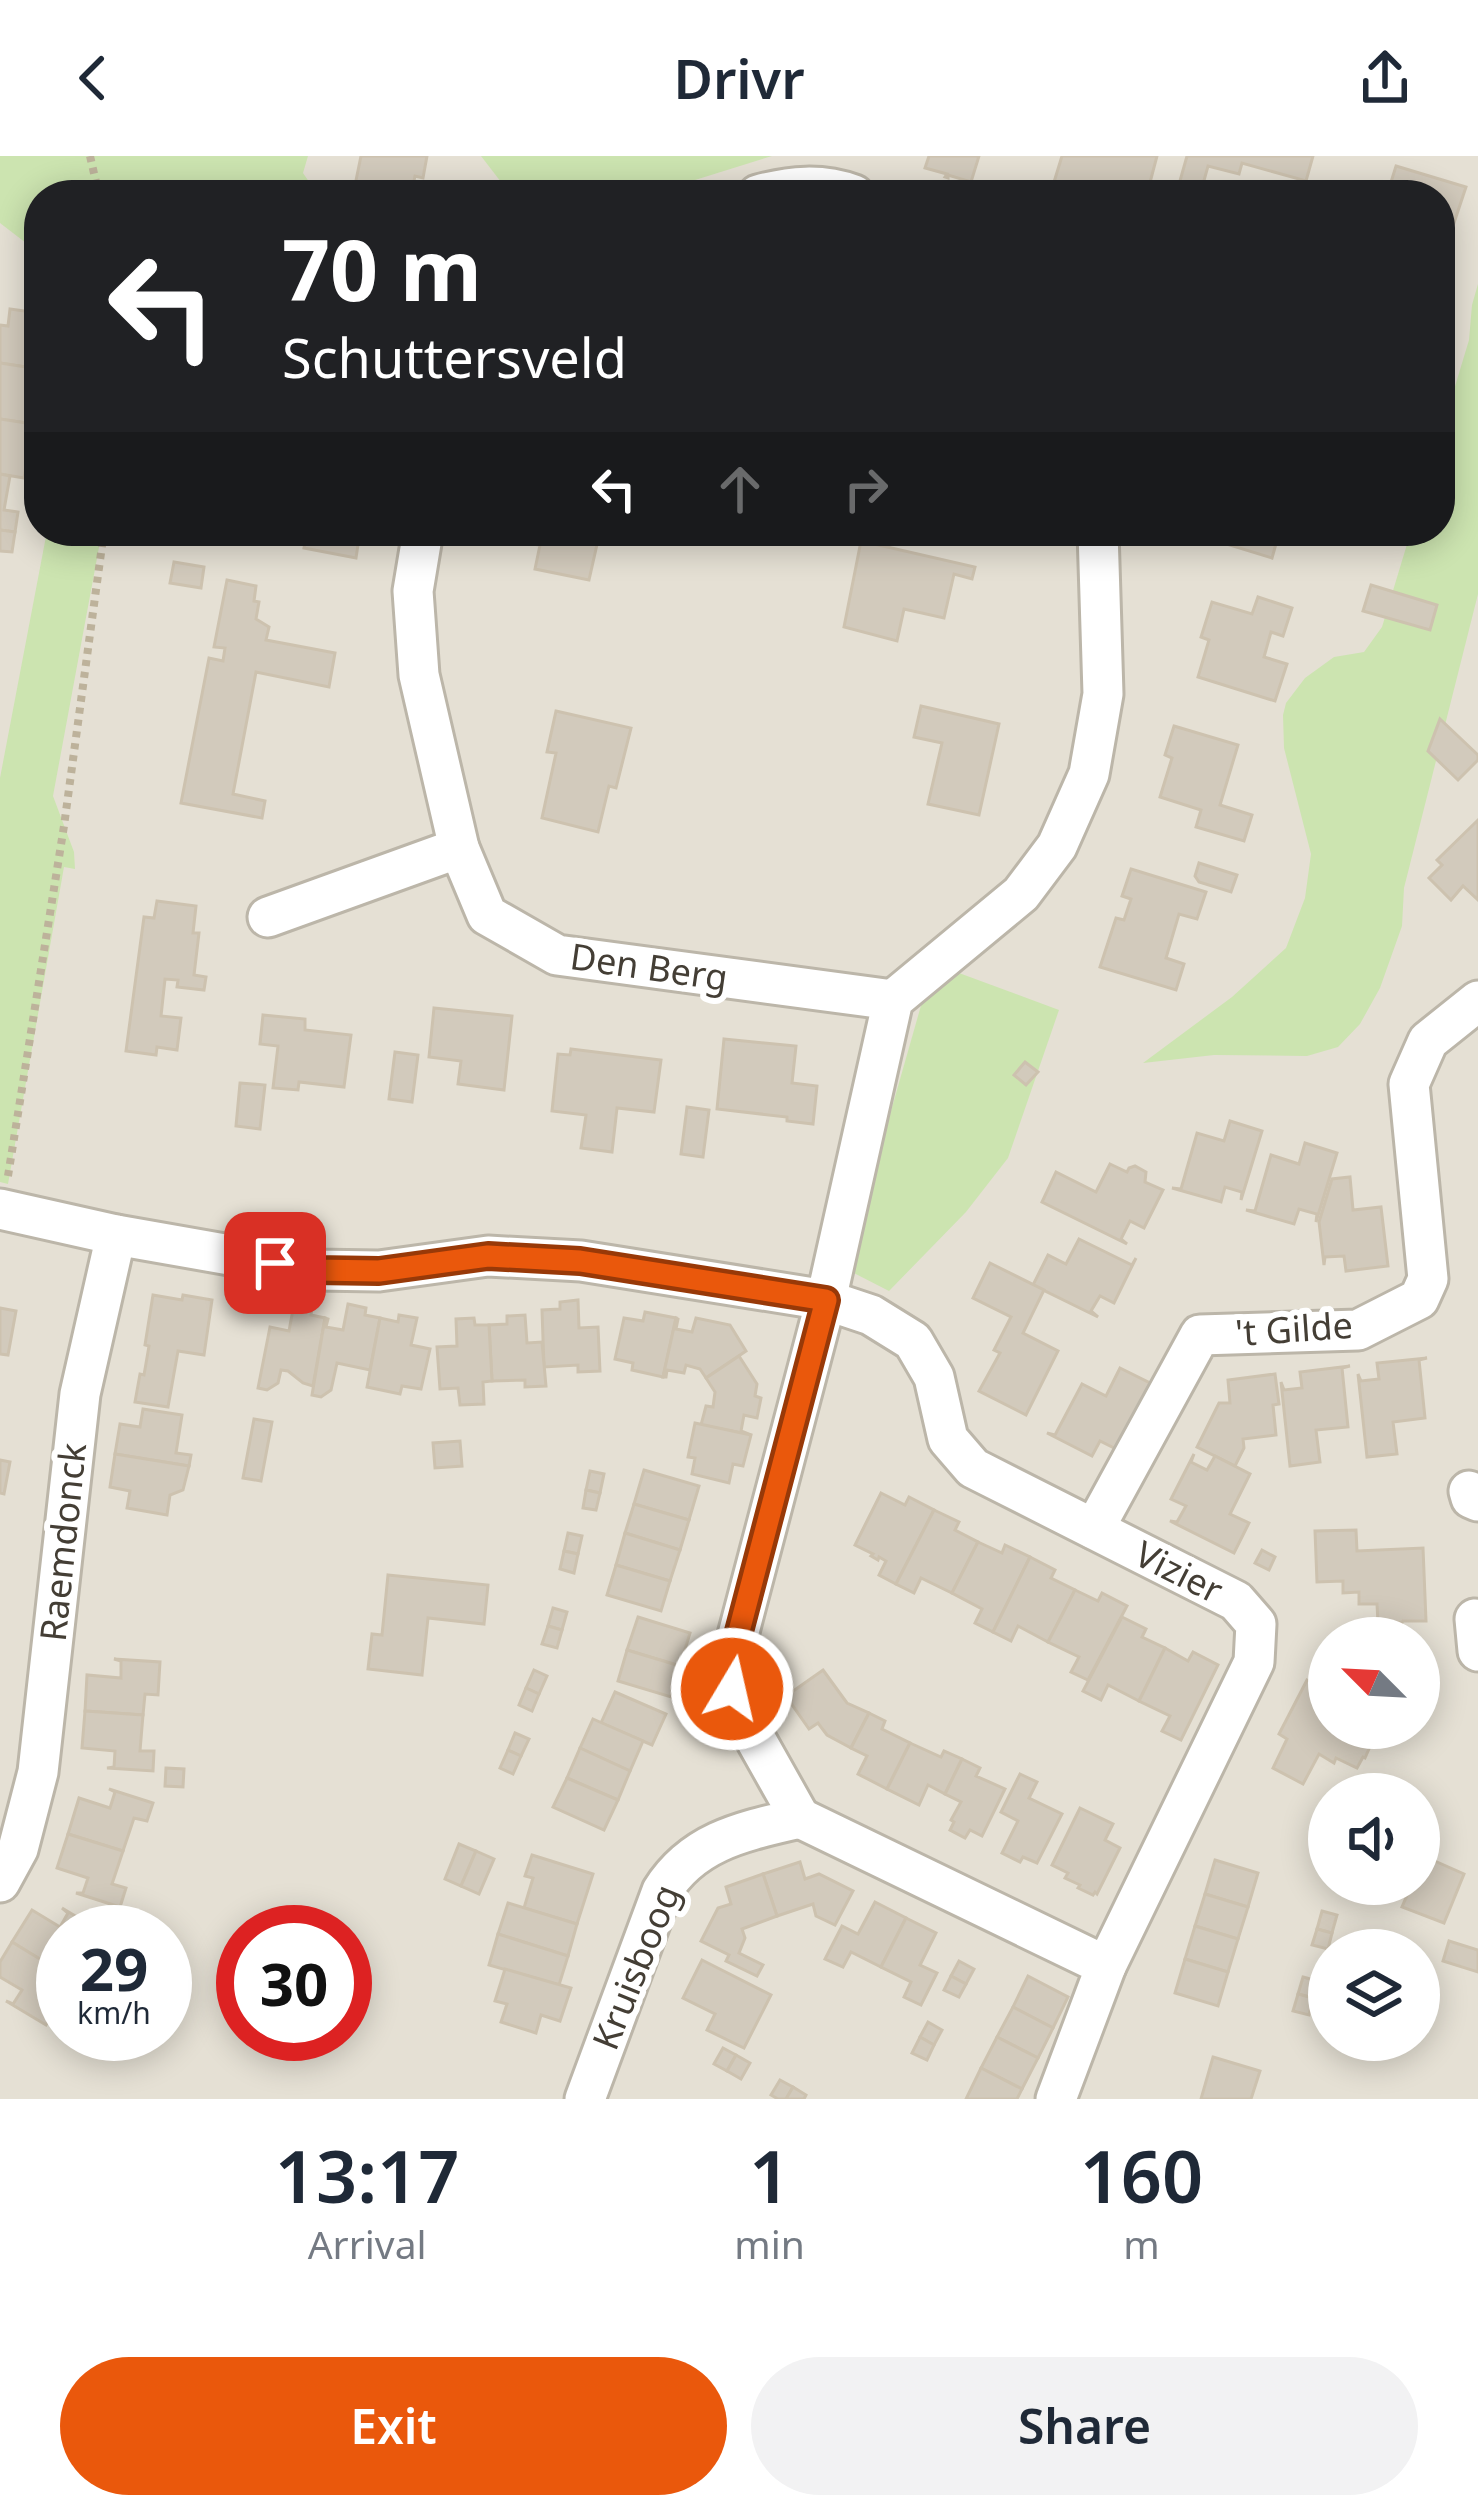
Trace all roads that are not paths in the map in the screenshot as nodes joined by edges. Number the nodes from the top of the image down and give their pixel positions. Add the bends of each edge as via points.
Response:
1 (420, 546) edge
2 (1098, 546) edge
3 (459, 848) junction
4 (268, 917) dead end
5 (893, 1000) junction
6 (1478, 1001) edge
7 (1, 1209) edge
8 (116, 1235) junction
9 (826, 1300) junction
10 (1094, 1529) junction
11 (800, 1818) junction
12 (6, 1857) edge
13 (1106, 1966) junction
14 (585, 2099) edge
15 (1056, 2099) edge

1 - 3 street, Den Berg via 413,591 419,676
2 - 5 street via 1102,694 1089,774 1057,846 1021,894
3 - 4 street
3 - 5 street, Den Berg via 487,915 556,955
5 - 9 street
6 - 10 street, 't Gilde via 1428,1041 1409,1084 1428,1279 1419,1299 1358,1330 1200,1335
7 - 8 street, Vizier
8 - 9 street, Vizier via 314,1270 379,1271 488,1256 580,1261
8 - 12 street, Raemdonck via 80,1394 38,1772
9 - 10 street, Vizier via 913,1341 934,1377 948,1438 974,1468
9 - 11 street via 732,1658 742,1715
10 - 13 street, Vizier via 1236,1601 1256,1624 1254,1662
11 - 13 street
11 - 14 street, Kruisboog via 727,1838 675,1870
13 - 15 street, Vizier

